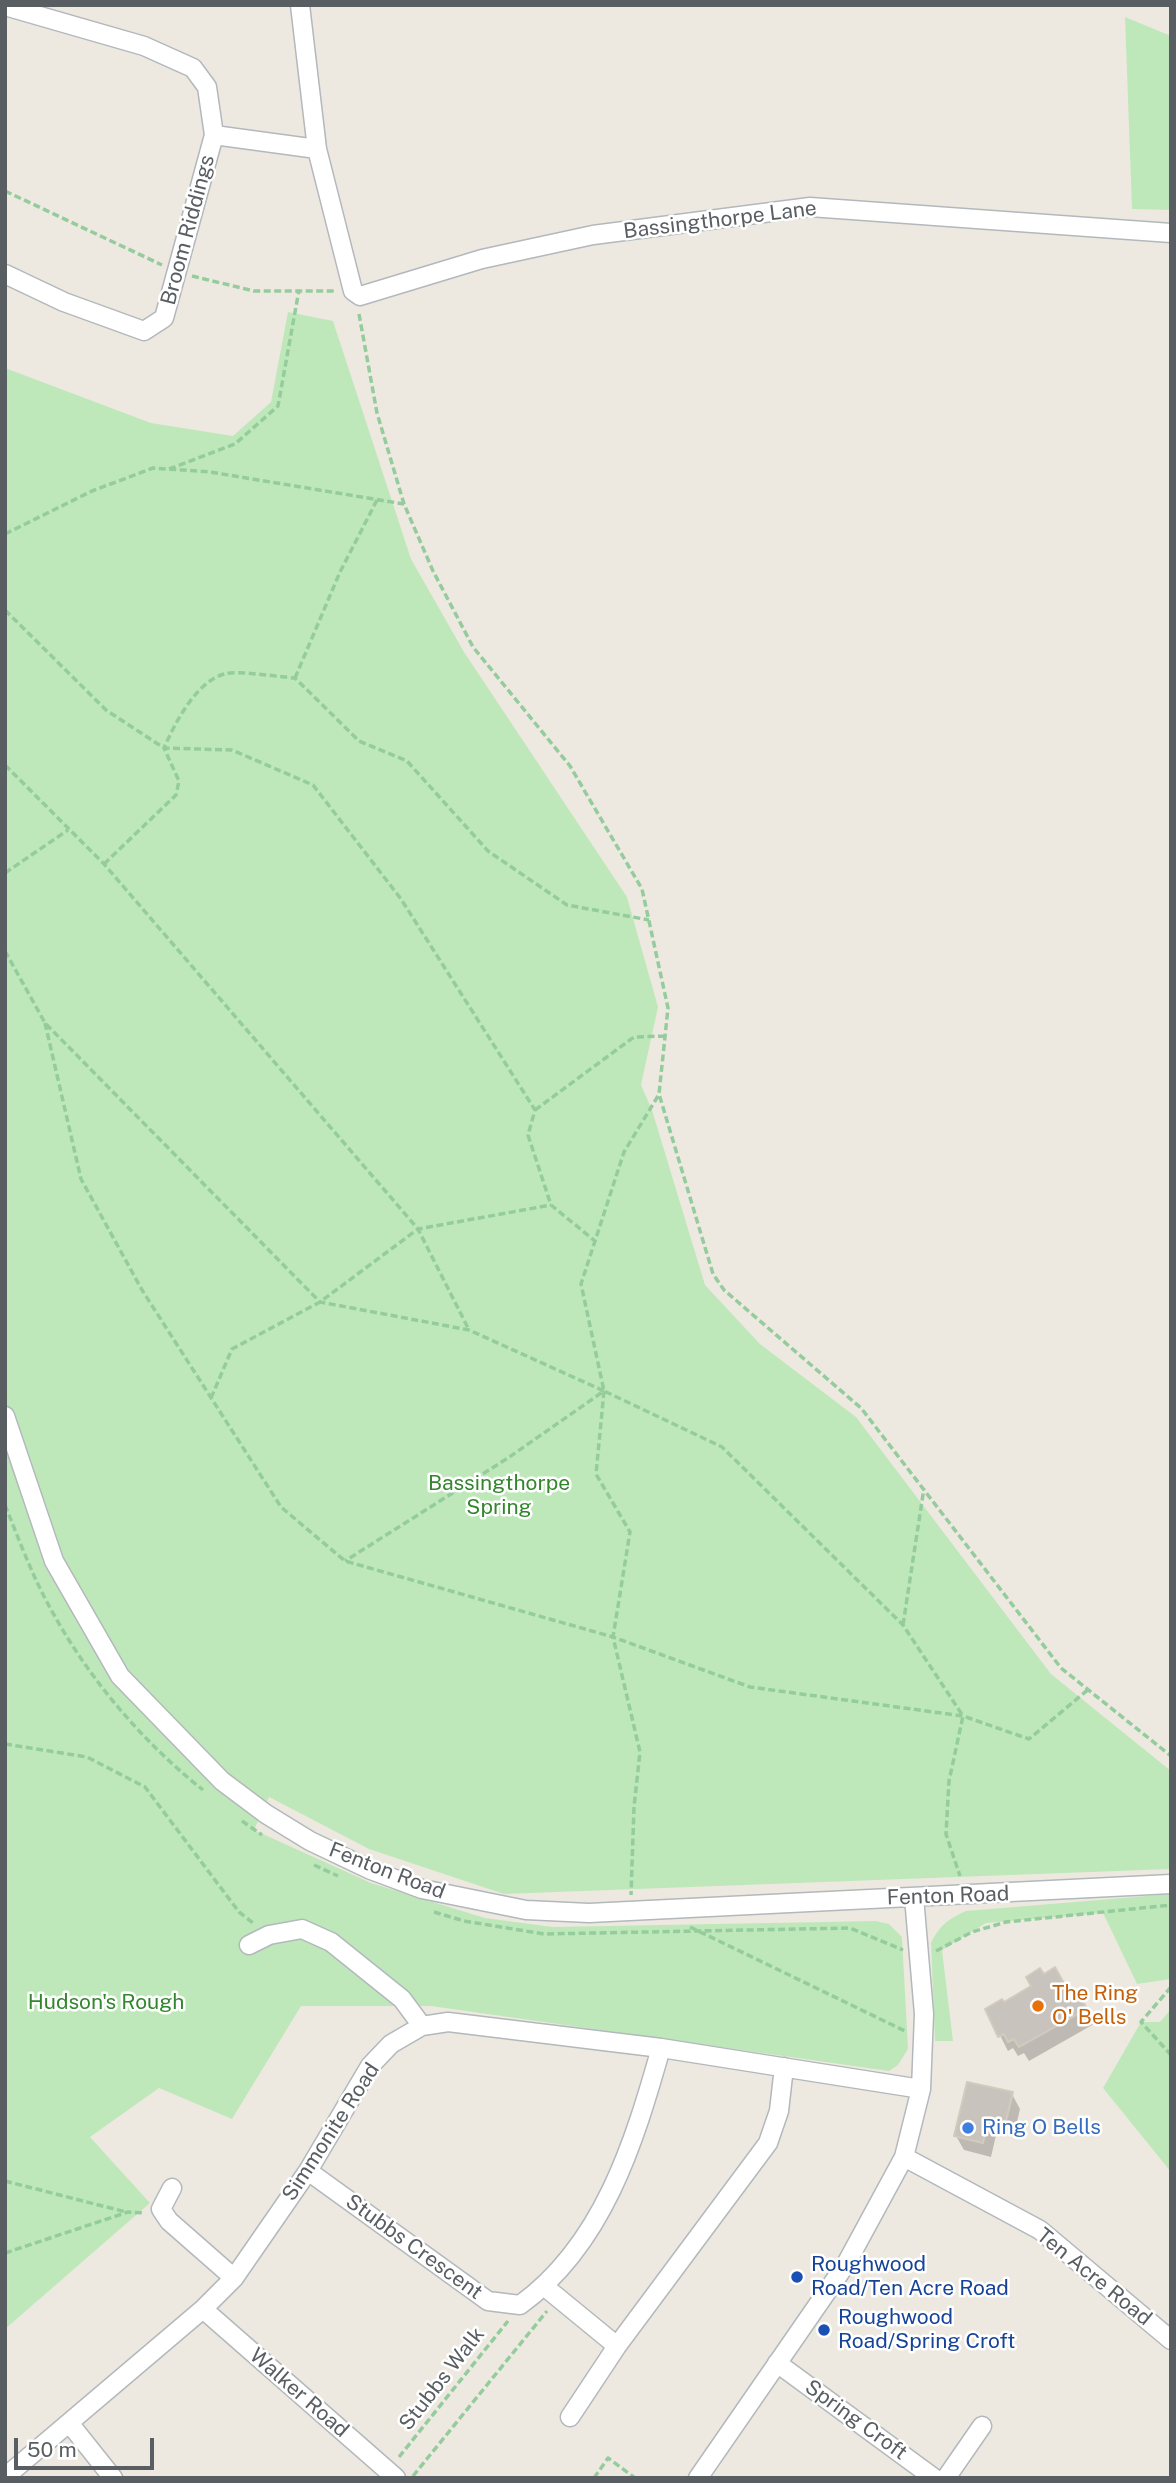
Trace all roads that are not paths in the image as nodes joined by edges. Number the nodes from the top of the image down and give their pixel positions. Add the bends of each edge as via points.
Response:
1 (300, 5) edge
2 (5, 6) edge
3 (214, 135) junction
4 (317, 149) junction
5 (1171, 233) edge
6 (5, 274) edge
7 (5, 1416) edge
8 (1171, 1884) edge
9 (914, 1897) junction
10 (249, 1945) dead end
11 (422, 2026) junction
12 (661, 2048) junction
13 (785, 2067) junction
14 (921, 2089) junction
15 (904, 2157) junction
16 (308, 2171) junction
17 (172, 2188) dead end
18 (234, 2278) junction
19 (551, 2293) junction
20 (203, 2309) junction
21 (1171, 2340) edge
22 (617, 2346) junction
23 (777, 2363) junction
24 (570, 2417) dead end
25 (69, 2424) junction
26 (982, 2426) dead end
27 (392, 2474) edge
28 (5, 2477) edge
29 (113, 2478) edge
30 (698, 2478) edge
31 (934, 2478) edge
32 (947, 2478) edge

1 - 4 street
2 - 3 street, Broom Riddings via 144,46 193,68 207,87
3 - 4 street, Broom Riddings
3 - 6 street, Broom Riddings via 164,318 144,331 64,302
4 - 5 street, Bassingthorpe Lane via 353,291 360,296 482,259 593,235 810,207
7 - 9 street, Fenton Road via 54,1561 120,1676 222,1781 310,1841 422,1889 526,1910 589,1913
8 - 9 street, Fenton Road
9 - 14 street
10 - 11 street via 269,1935 302,1930 331,1942 402,2000
11 - 12 street, Simmonite Road via 447,2022
11 - 16 street, Simmonite Road via 391,2044 370,2066
12 - 13 street, Simmonite Road
12 - 19 street via 635,2138 584,2242
13 - 14 street, Simmonite Road
13 - 22 street via 779,2111 768,2143
14 - 15 street
15 - 21 street, Ten Acre Road via 1040,2230
15 - 23 street via 846,2264
16 - 18 street, Simmonite Road
16 - 19 street, Stubbs Crescent via 488,2301 520,2305
17 - 18 street via 161,2209 169,2221
18 - 20 street, Simmonite Road
19 - 22 street
20 - 25 street, Simmonite Road
20 - 27 street, Walker Road
22 - 24 street
23 - 30 street
23 - 31 street, Spring Croft
25 - 28 street, Simmonite Road
25 - 29 street
26 - 32 street

